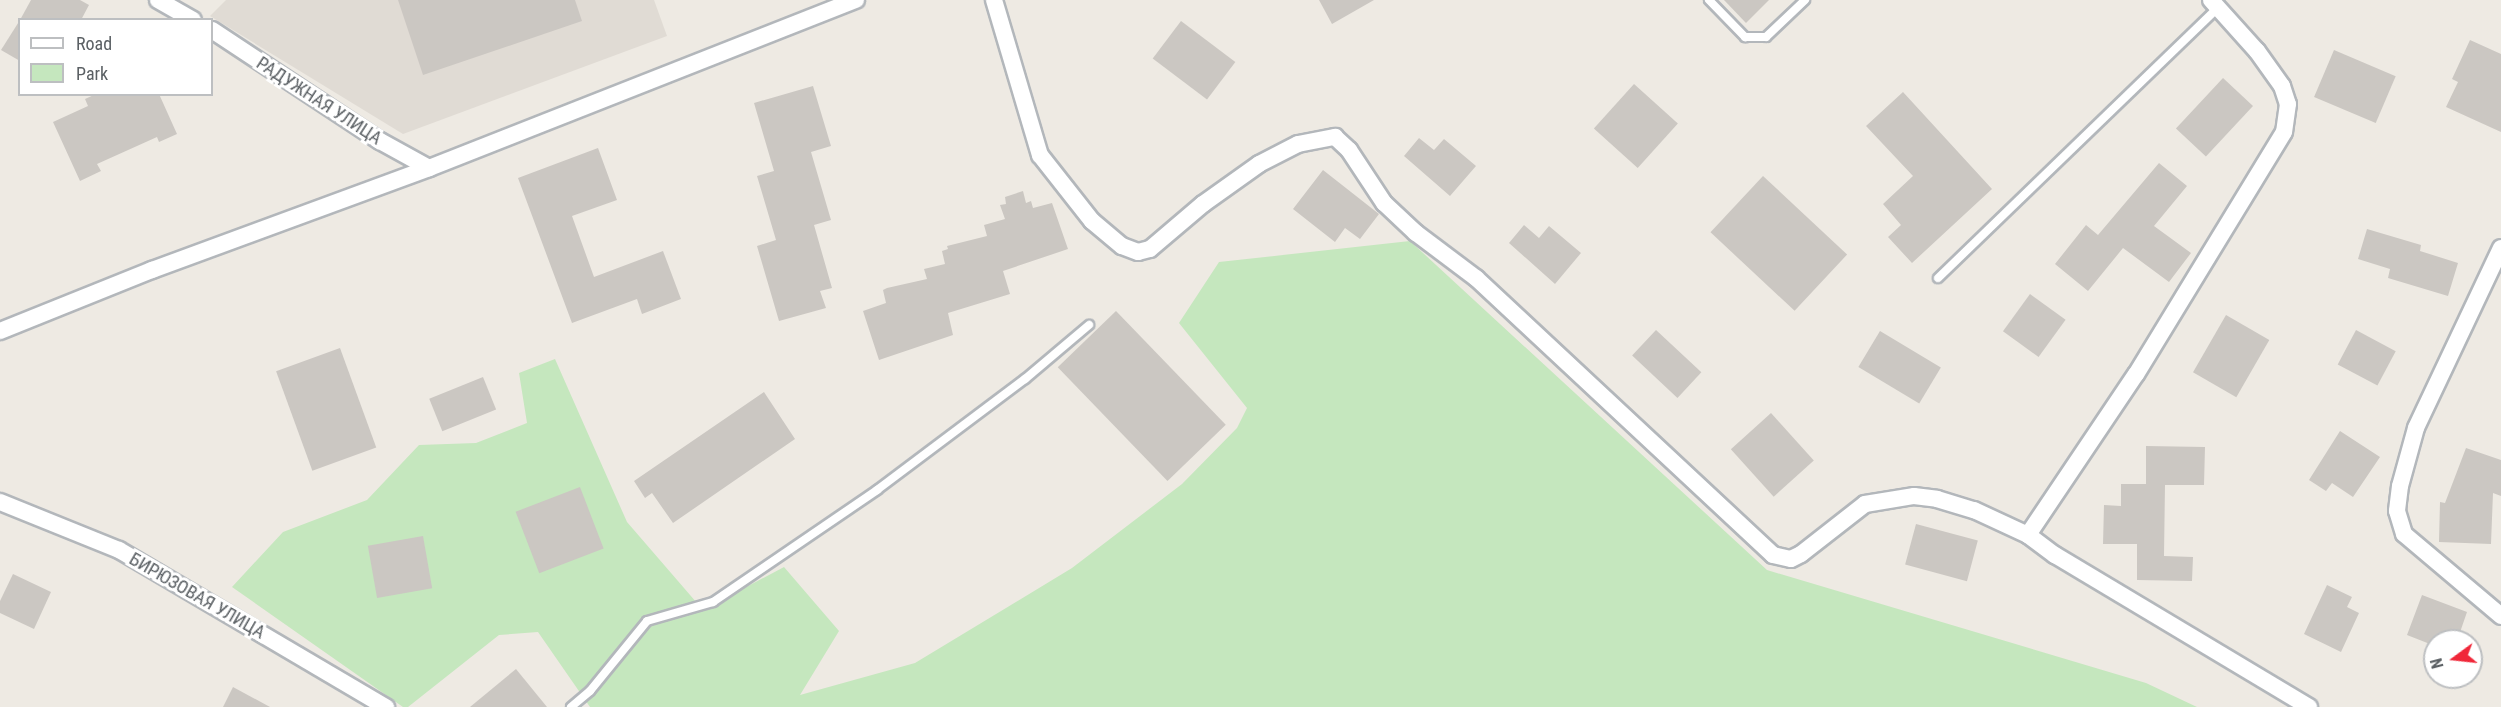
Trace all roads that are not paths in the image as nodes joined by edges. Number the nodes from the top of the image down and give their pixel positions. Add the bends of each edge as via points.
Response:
1 (158, 0) edge
2 (856, 0) edge
3 (994, 0) edge
4 (1709, 0) edge
5 (1804, 0) edge
6 (2214, 4) edge
7 (190, 18) edge
8 (213, 31) edge
9 (429, 168) junction
10 (2501, 248) edge
11 (1938, 278) dead end
12 (1089, 325) dead end
13 (0, 331) edge
14 (0, 502) edge
15 (2028, 535) junction
16 (2501, 616) edge
17 (386, 707) edge
18 (572, 707) edge
19 (2309, 707) edge

1 - 7 street
2 - 9 street
3 - 15 street via 1040,155 1092,221 1122,246 1138,252 1150,249 1259,164 1298,144 1335,137 1349,150 1384,203 1476,278 1773,555 1791,559 1801,554 1865,504 1914,496 1974,510
4 - 5 lane via 1745,37 1766,37
6 - 11 lane
6 - 15 street via 2257,51 2282,86 2288,104 2284,132 2136,374
8 - 9 street, РАДУЖНАЯ УЛИЦА via 380,141
9 - 13 street via 152,270
10 - 16 street via 2416,428 2397,511 2404,534
12 - 18 lane via 1025,379 877,490 713,602 647,621 590,691
14 - 17 street, БИРЮЗОВАЯ УЛИЦА via 119,550
15 - 19 street

